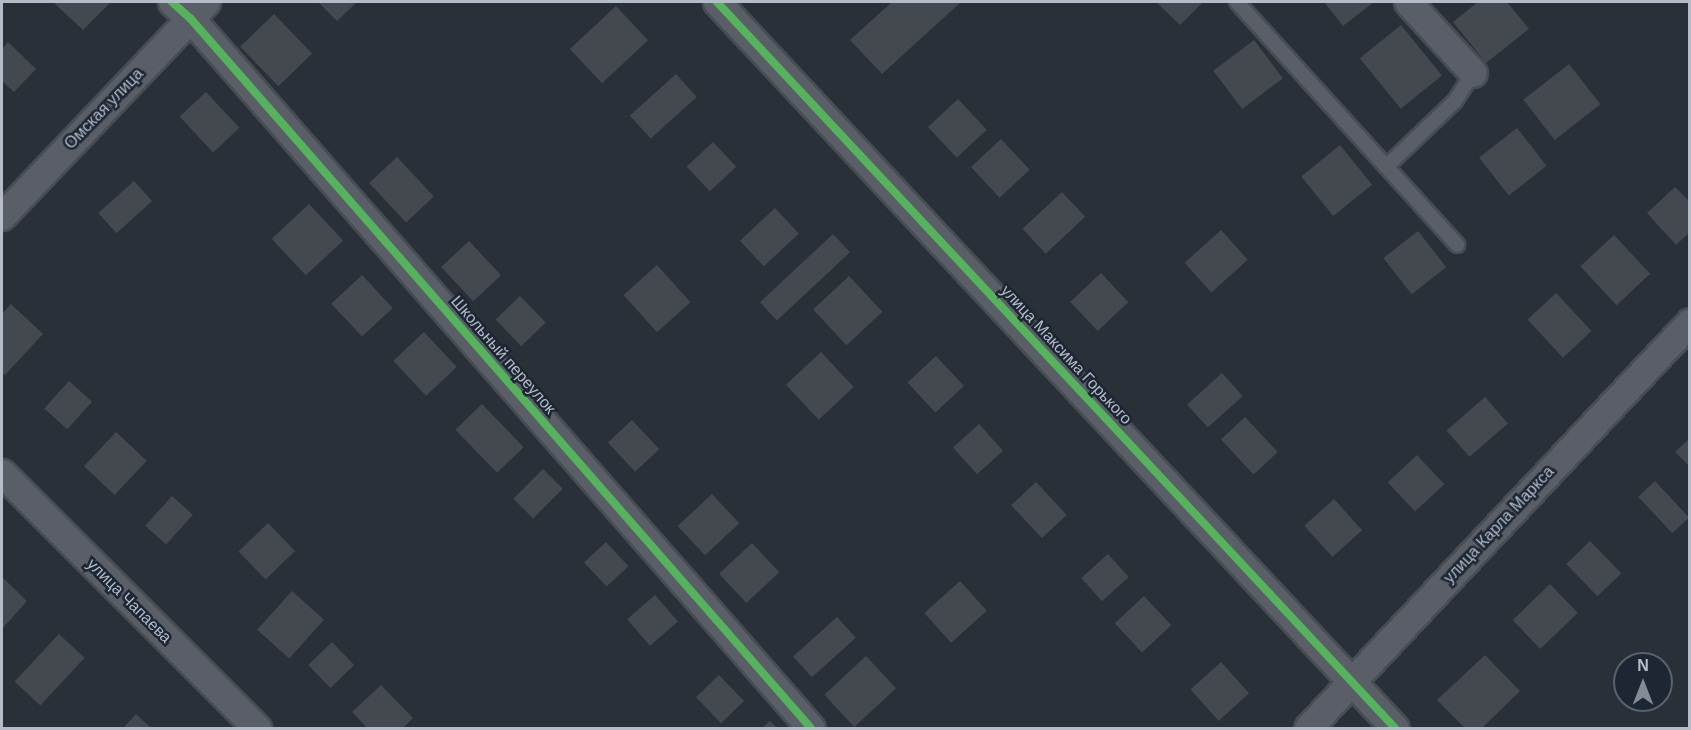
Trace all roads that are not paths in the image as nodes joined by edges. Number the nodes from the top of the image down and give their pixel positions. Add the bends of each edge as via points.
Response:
1 (717, 2) edge
2 (1238, 2) edge
3 (1408, 2) edge
4 (189, 7) edge
5 (1473, 73) joint
6 (1386, 167) junction
7 (2, 216) edge
8 (1457, 245) dead end
9 (1689, 322) edge
10 (2, 473) edge
11 (1352, 681) junction
12 (257, 729) edge
13 (811, 729) edge
14 (1308, 729) edge
15 (1395, 729) edge

1 - 11 street, улица Максима Горького
2 - 6 lane
3 - 5 street
4 - 7 street, Омская улица
4 - 13 street, Школьный переулок
5 - 6 lane via 1455,101
6 - 8 lane
9 - 11 street, улица Карла Маркса
10 - 12 street, улица Чапаева
11 - 14 street, улица Карла Маркса
11 - 15 street, улица Максима Горького

